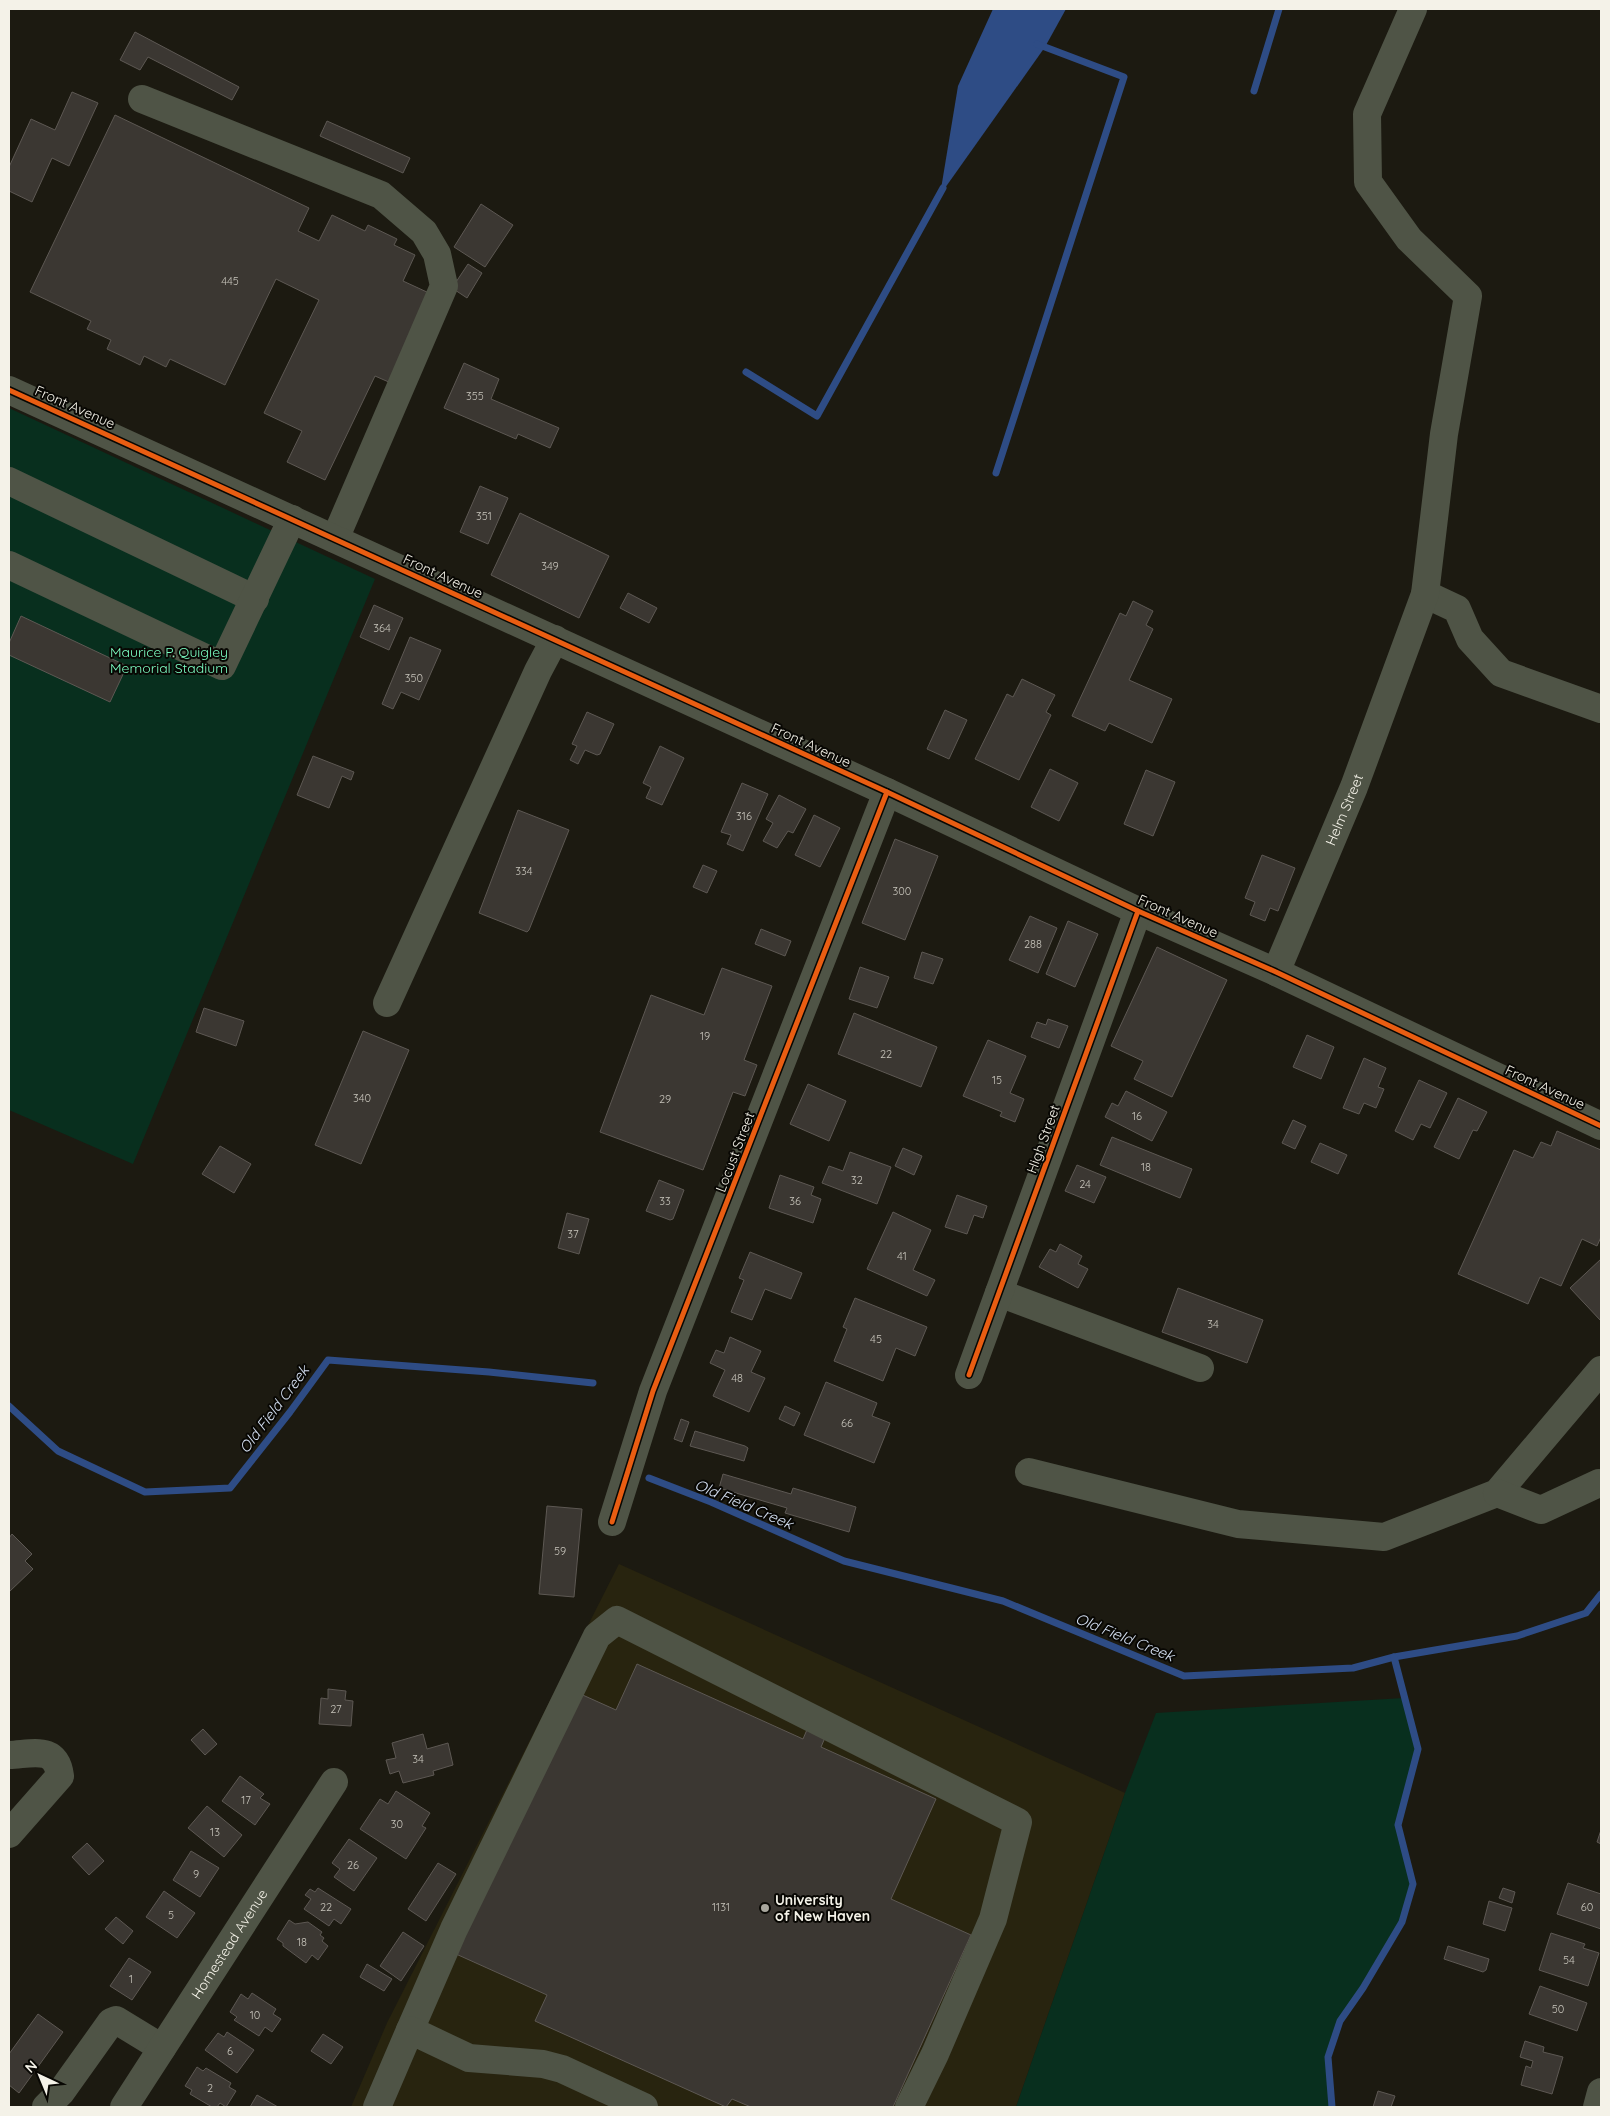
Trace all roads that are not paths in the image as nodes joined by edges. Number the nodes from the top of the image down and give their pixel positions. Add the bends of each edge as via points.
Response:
1 (1413, 9) edge
2 (142, 99) dead end
3 (9, 390) edge
4 (9, 481) edge
5 (292, 520) junction
6 (336, 539) junction
7 (9, 565) edge
8 (1425, 594) junction
9 (255, 599) junction
10 (555, 640) junction
11 (1601, 709) edge
12 (887, 792) junction
13 (1138, 911) junction
14 (1276, 972) junction
15 (387, 1003) dead end
16 (1601, 1126) edge
17 (999, 1293) junction
18 (1200, 1368) dead end
19 (1601, 1370) edge
20 (969, 1375) dead end
21 (1029, 1472) dead end
22 (1599, 1484) dead end
23 (1498, 1493) junction
24 (612, 1522) dead end
25 (9, 1755) edge
26 (334, 1782) dead end
27 (9, 1834) edge
28 (410, 2030) junction
29 (162, 2048) junction
30 (1601, 2092) edge
31 (46, 2107) edge
32 (124, 2107) edge
33 (377, 2107) edge
34 (644, 2107) edge
35 (909, 2107) edge
36 (1597, 2107) edge

1 - 8 street, Helm Street via 1368,114 1368,182 1409,239 1468,296 1444,434
2 - 6 street via 381,195 424,232 437,254 444,286
3 - 5 street, Front Avenue
4 - 9 street
5 - 6 street, Front Avenue
5 - 9 street
6 - 10 street, Front Avenue
7 - 9 street via 222,666
8 - 11 street via 1457,609 1470,639 1501,673
8 - 14 street, Helm Street via 1354,787
10 - 12 street, Front Avenue
10 - 15 street
12 - 13 street, Front Avenue
12 - 24 street, Locust Street via 653,1391
13 - 14 street, Front Avenue
13 - 17 street, High Street
14 - 16 street, Front Avenue
17 - 18 street
17 - 20 street, High Street
19 - 23 street
21 - 23 street via 1238,1524 1384,1537
22 - 23 street via 1541,1510
25 - 27 street via 48,1754 56,1760 60,1776
26 - 29 street, Homestead Avenue
28 - 33 street
28 - 34 street via 469,2058 543,2064 562,2069
28 - 35 street via 454,1929 597,1636 617,1620 1018,1822 993,1919
29 - 31 street via 116,2020 111,2022 61,2092
29 - 32 street, Homestead Avenue
30 - 36 street

